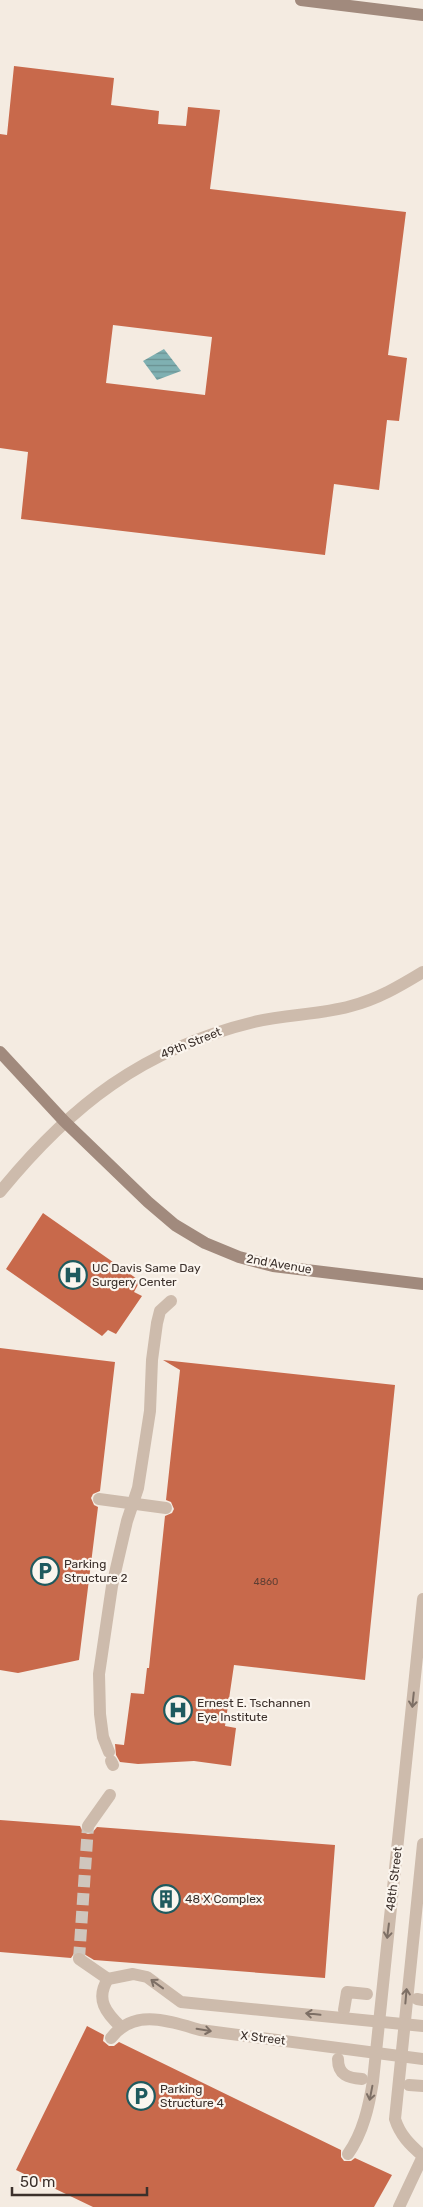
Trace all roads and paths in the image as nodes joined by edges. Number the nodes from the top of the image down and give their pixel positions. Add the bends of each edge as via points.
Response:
1 (301, 0) edge
2 (423, 15) edge
3 (423, 972) edge
4 (0, 1052) edge
5 (64, 1121) junction
6 (0, 1192) edge
7 (423, 1284) edge
8 (171, 1300) dead end
9 (98, 1500) dead end
10 (133, 1503) junction
11 (166, 1508) dead end
12 (423, 1599) edge
13 (111, 1760) dead end
14 (110, 1795) dead end
15 (88, 1826) tunnel mouth
16 (423, 1844) edge
17 (79, 1958) dead end
18 (108, 1979) junction
19 (368, 1994) dead end
20 (344, 2010) dead end
21 (379, 2023) junction
22 (403, 2025) junction
23 (423, 2026) edge
24 (121, 2027) junction
25 (111, 2038) dead end
26 (376, 2053) junction
27 (400, 2057) junction
28 (338, 2059) dead end
29 (423, 2059) edge
30 (362, 2079) dead end
31 (409, 2085) dead end
32 (423, 2086) edge
33 (348, 2154) dead end
34 (423, 2156) edge
35 (399, 2207) edge

1 - 2 street
3 - 5 street, 49th Street via 397,988 351,1006 255,1021 192,1041 119,1078
4 - 5 street, 2nd Avenue
5 - 6 street, 49th Street
5 - 7 street, 2nd Avenue via 148,1202 175,1225 206,1243 238,1257 273,1266
8 - 10 street via 160,1311 157,1324 150,1411
9 - 10 street
10 - 11 street
10 - 13 street via 112,1586 99,1674 103,1737
12 -> 21 street, 48th Street
14 - 15 street
22 -> 16 street, 48th Street
17 - 18 street
21 -> 18 street via 181,2002 147,1977 133,1974
18 - 24 street via 101,1995 103,2006
19 - 20 street via 346,1992
21 - 22 street
21 - 26 street, 48th Street
22 - 23 street
22 - 27 street, 48th Street
24 - 25 street, X Street
24 -> 26 street, X Street via 138,2019 168,2021 200,2030
26 - 27 street, X Street
26 -> 33 street, 48th Street via 368,2110
27 - 29 street, X Street
27 - 34 street, 48th Street via 394,2119 398,2130
28 - 30 street via 343,2075
31 - 32 street
34 - 35 street

